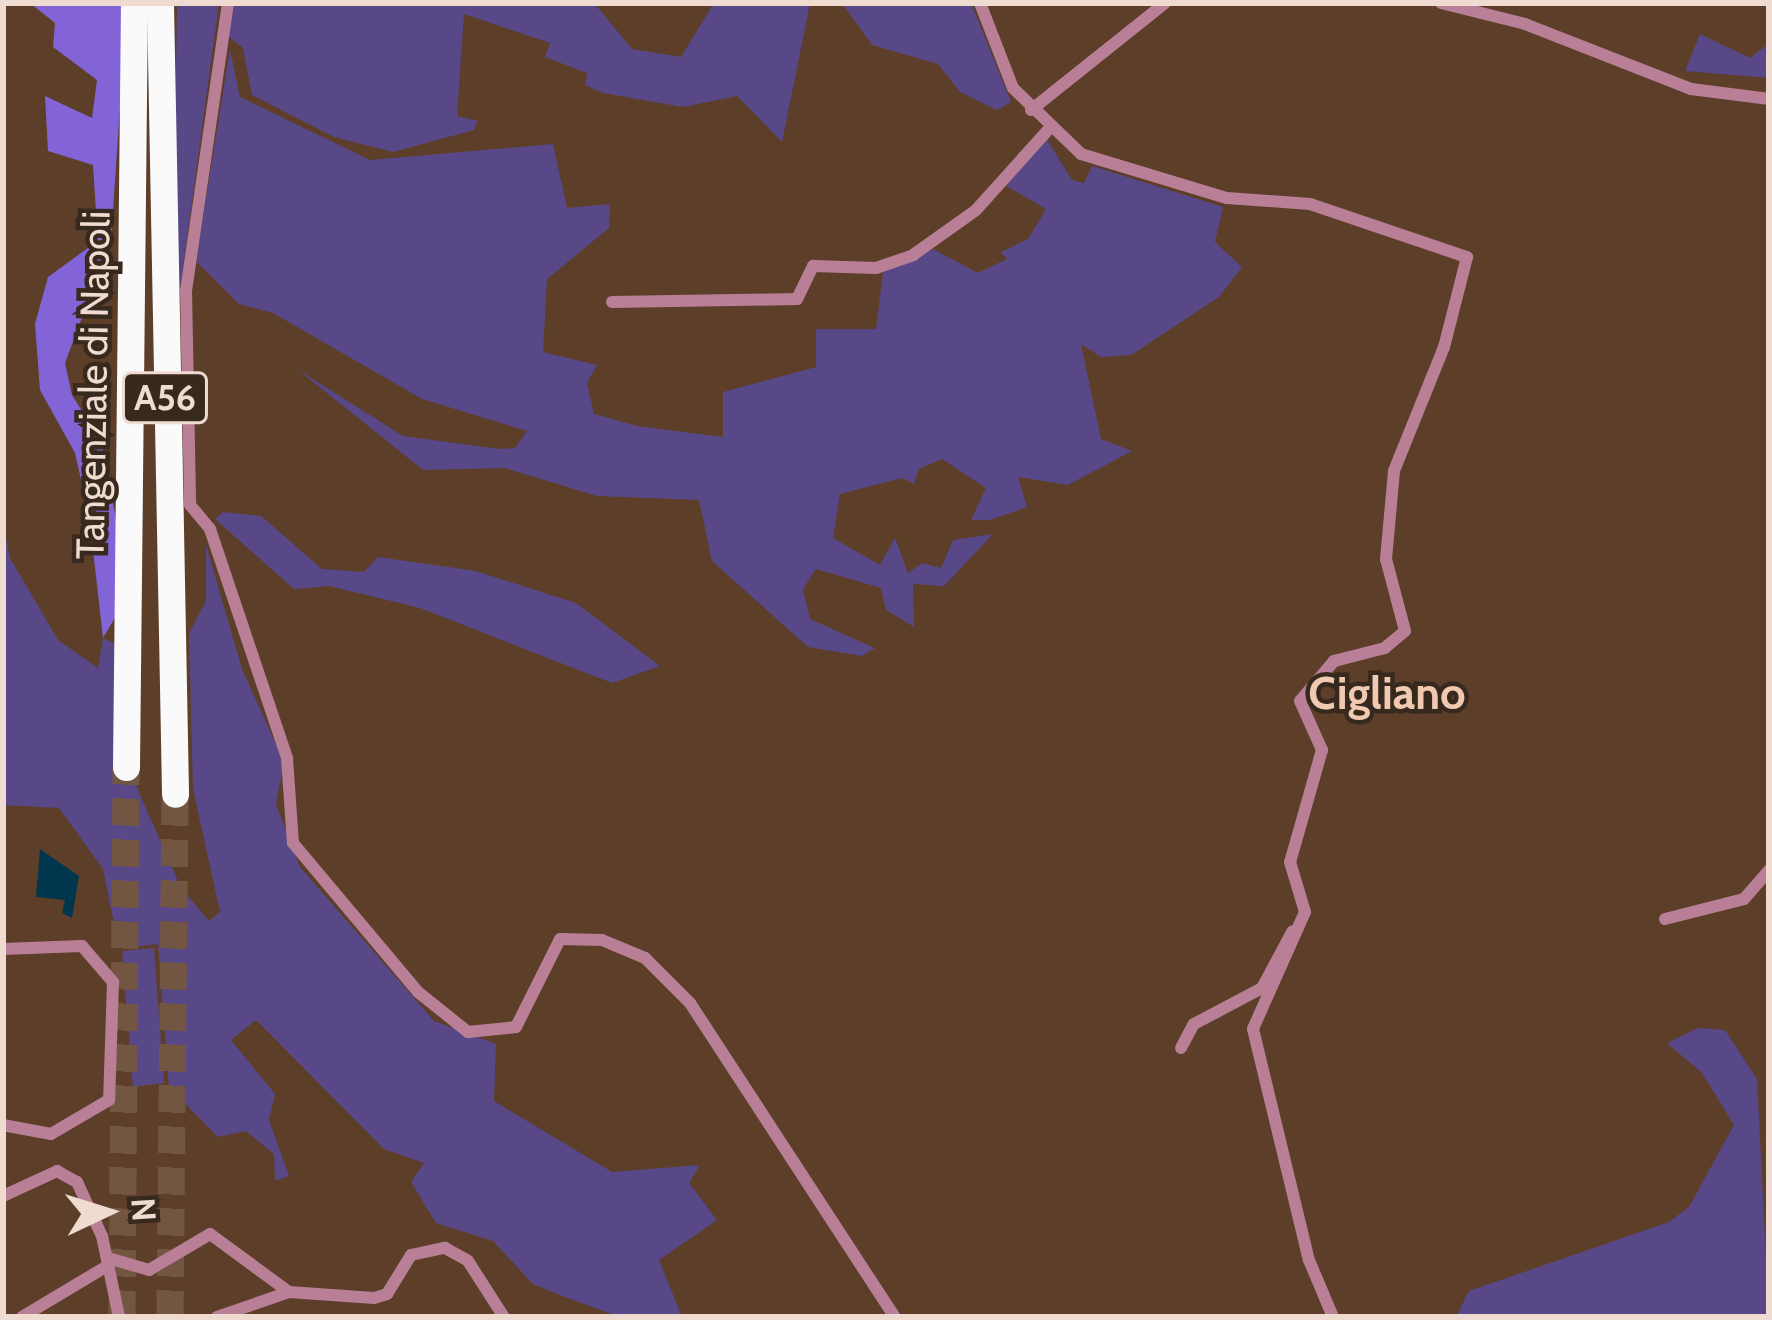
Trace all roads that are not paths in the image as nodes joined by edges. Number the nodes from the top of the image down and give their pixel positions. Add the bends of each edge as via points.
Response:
1 (134, 3) edge
2 (160, 3) edge
3 (228, 3) edge
4 (980, 3) edge
5 (1165, 3) edge
6 (1441, 3) edge
7 (1769, 98) edge
8 (1031, 110) junction
9 (1048, 130) junction
10 (612, 302) dead end
11 (127, 767) tunnel mouth
12 (175, 794) tunnel mouth
13 (1769, 870) edge
14 (1665, 919) dead end
15 (1298, 929) junction
16 (3, 949) edge
17 (1181, 1048) dead end
18 (3, 1125) edge
19 (3, 1196) edge
20 (108, 1262) junction
21 (289, 1292) junction
22 (22, 1317) edge
23 (119, 1317) edge
24 (218, 1317) edge
25 (504, 1317) edge
26 (895, 1317) edge
27 (1333, 1317) edge

1 - 11 highway, Tangenziale di Napoli / A56
2 - 12 highway, Tangenziale di Napoli / A56 via 157,197
3 - 26 street via 186,290 190,506 210,529 287,758 293,842 418,992 468,1032 515,1028 560,939 588,937 645,958 690,1003
4 - 8 street via 1013,88
5 - 8 street
6 - 7 street via 1525,24 1691,88
8 - 9 street
9 - 10 street via 976,211 913,255 876,268 813,266 796,299
9 - 15 street via 1081,154 1203,193 1310,204 1466,257 1444,347 1394,472 1386,559 1405,631 1393,645 1334,662 1300,701 1322,750 1290,862 1304,905
13 - 14 street via 1744,899
15 - 17 street via 1262,988 1194,1024
15 - 27 street via 1253,1029 1304,1239
16 - 18 street via 82,946 113,982 109,1100 51,1134
19 - 20 street via 57,1171 70,1175
20 - 21 street via 149,1270 210,1234
20 - 22 street
20 - 23 street
21 - 24 street
21 - 25 street via 374,1298 387,1294 411,1255 445,1248 468,1262

